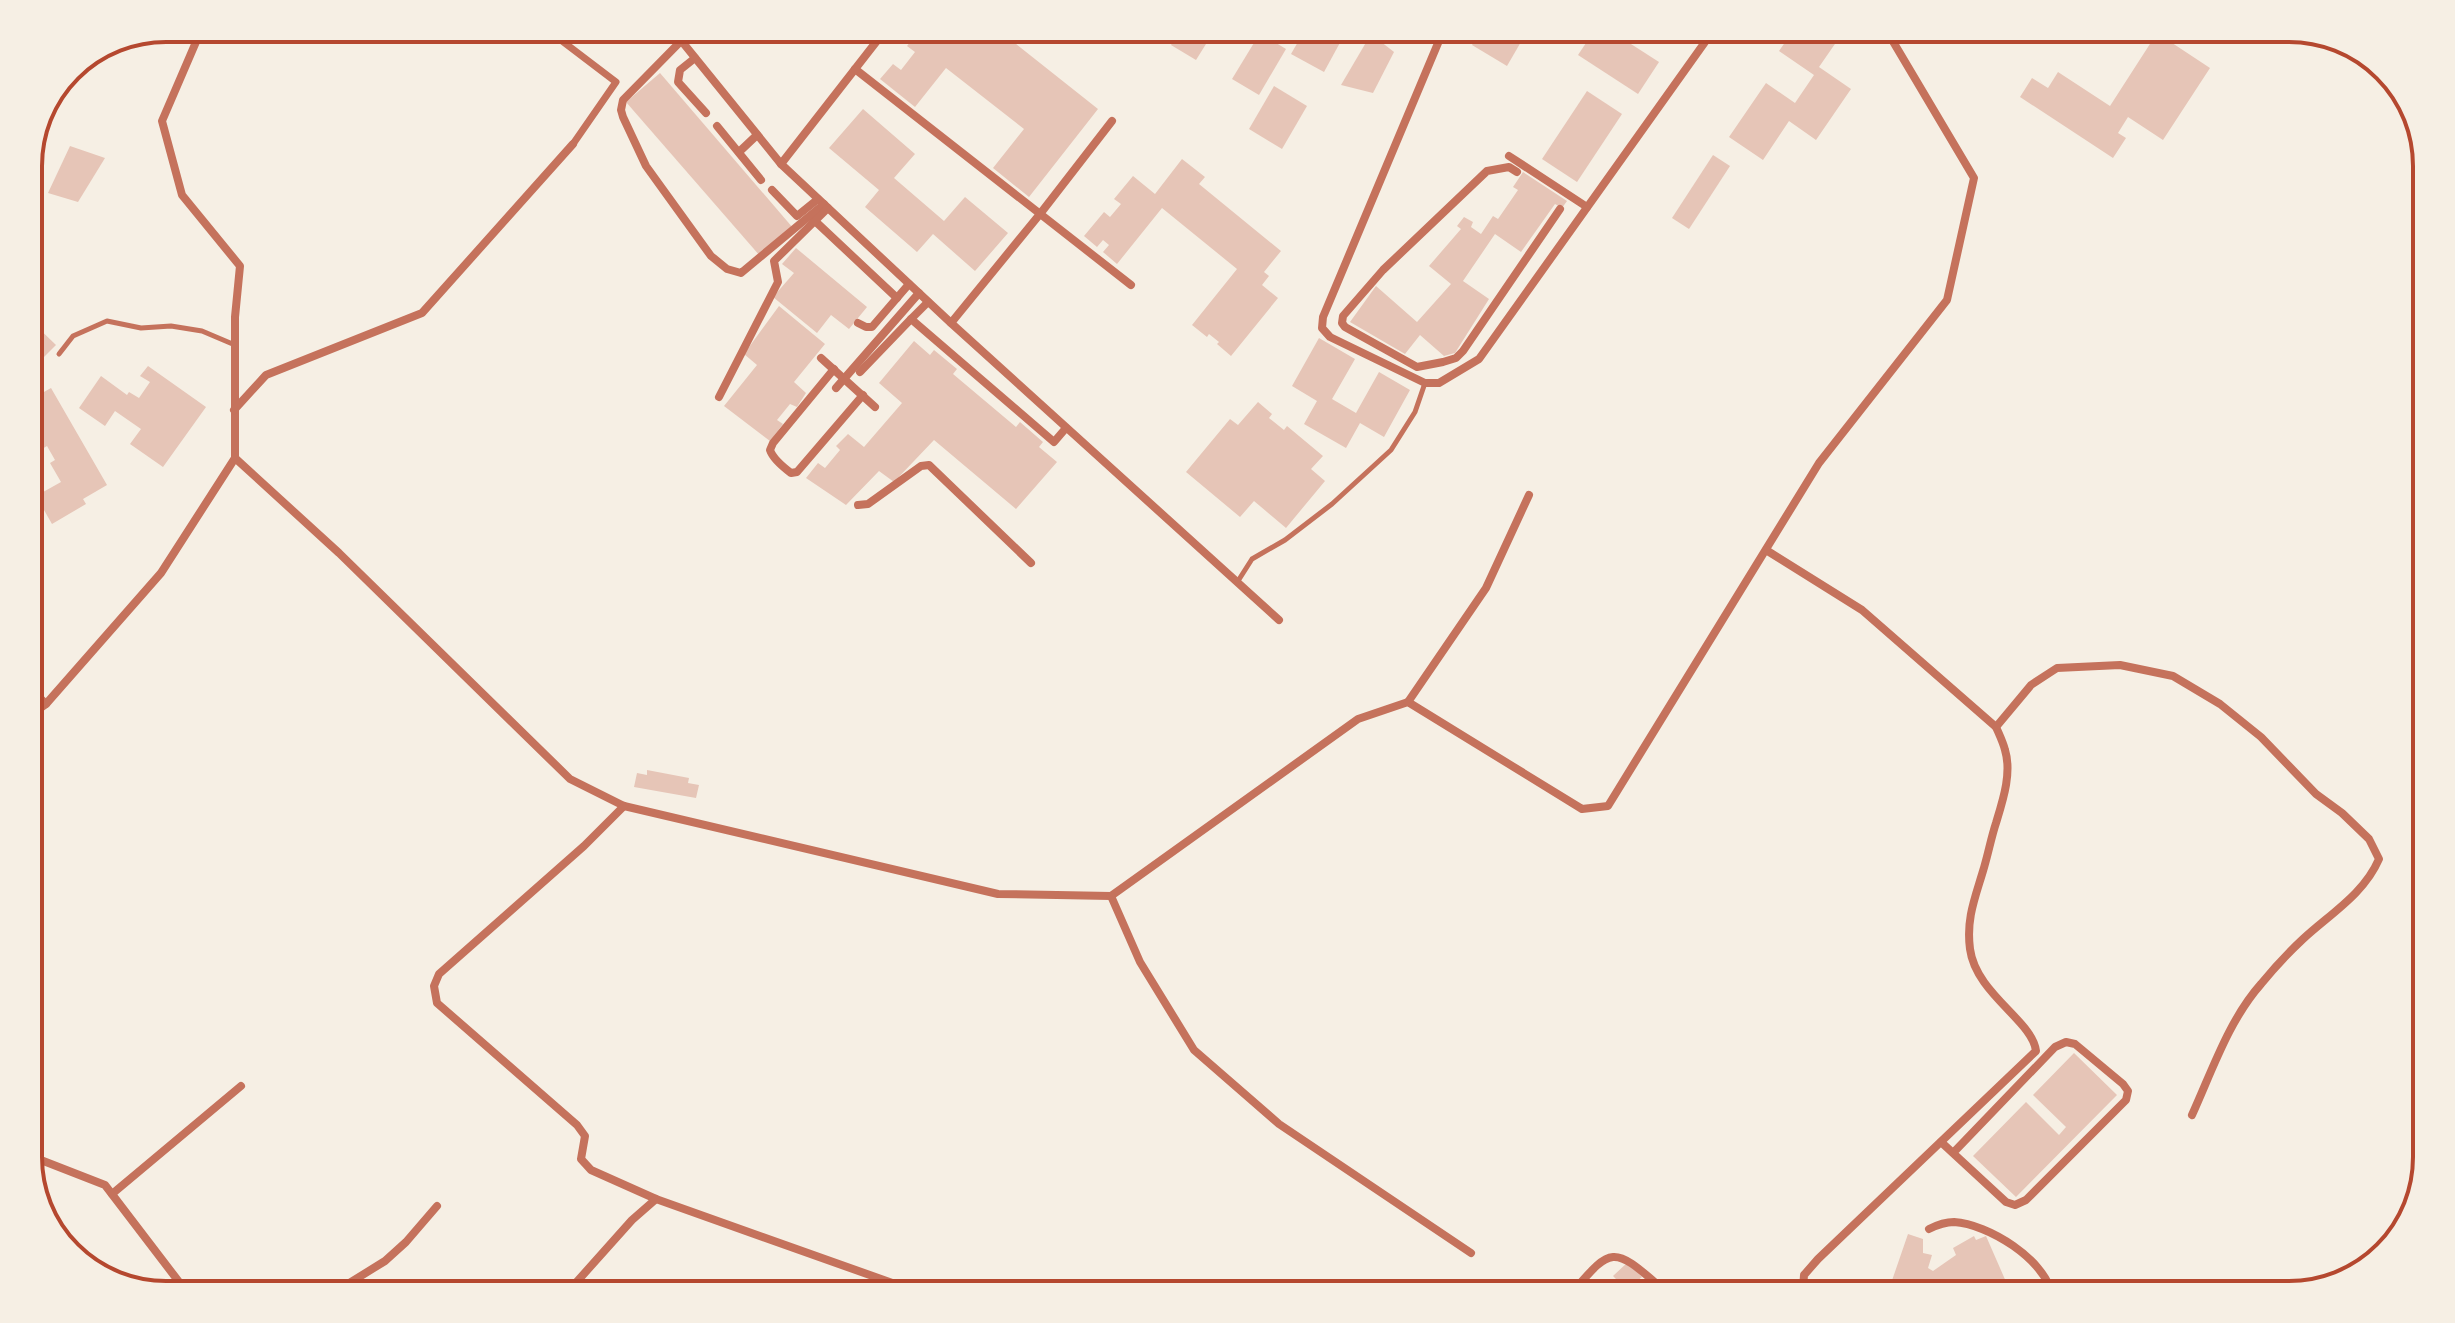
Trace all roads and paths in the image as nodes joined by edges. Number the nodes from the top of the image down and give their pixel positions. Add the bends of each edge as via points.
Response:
1 (196, 42) edge
2 (563, 42) edge
3 (680, 42) edge
4 (682, 42) edge
5 (876, 42) edge
6 (1438, 42) edge
7 (1705, 42) edge
8 (1893, 42) edge
9 (695, 58) junction
10 (855, 69) junction
11 (706, 113) dead end
12 (1112, 121) dead end
13 (717, 126) dead end
14 (757, 135) junction
15 (573, 144) joint
16 (739, 152) junction
17 (1509, 156) dead end
18 (781, 164) junction
19 (1517, 172) dead end
20 (761, 180) dead end
21 (772, 190) dead end
22 (823, 204) junction
23 (1587, 207) junction
24 (1560, 209) dead end
25 (813, 213) junction
26 (1040, 214) junction
27 (841, 221) junction
28 (830, 234) junction
29 (1531, 253) junction
30 (1546, 264) junction
31 (909, 284) junction
32 (1131, 285) dead end
33 (919, 293) junction
34 (897, 298) junction
35 (928, 302) junction
36 (1494, 306) junction
37 (1510, 316) junction
38 (911, 319) junction
39 (858, 323) dead end
40 (951, 323) junction
41 (235, 345) junction
42 (59, 354) dead end
43 (821, 358) dead end
44 (834, 369) junction
45 (860, 372) dead end
46 (844, 378) junction
47 (1425, 383) junction
48 (836, 388) dead end
49 (863, 395) junction
50 (719, 397) dead end
51 (875, 407) dead end
52 (234, 410) junction
53 (1066, 428) junction
54 (235, 458) junction
55 (1529, 495) dead end
56 (858, 505) dead end
57 (992, 510) dead end
58 (985, 518) junction
59 (1766, 550) junction
60 (1031, 563) dead end
61 (1237, 582) junction
62 (1279, 620) dead end
63 (42, 700) edge
64 (1408, 702) junction
65 (46, 704) junction
66 (42, 707) edge
67 (1996, 727) junction
68 (624, 806) junction
69 (1111, 896) junction
70 (241, 1086) dead end
71 (2192, 1115) dead end
72 (1941, 1142) junction
73 (1953, 1153) junction
74 (42, 1160) edge
75 (112, 1194) junction
76 (656, 1199) junction
77 (437, 1206) dead end
78 (1929, 1229) dead end
79 (1471, 1253) dead end
80 (178, 1281) edge
81 (353, 1281) edge
82 (578, 1281) edge
83 (887, 1281) edge
84 (1582, 1281) edge
85 (1653, 1281) edge
86 (1804, 1281) edge
87 (2047, 1281) edge

1 - 41 street via 162,121 182,195 240,266
2 - 15 street via 616,82
3 - 25 street via 623,100 621,110 646,166 711,256 741,273
4 - 9 street
5 - 10 street
6 - 47 street via 1322,328 1330,337
7 - 23 street
8 - 59 street via 1974,178 1947,300 1819,463
9 - 11 street via 680,70 678,82
9 - 14 street
10 - 18 street
10 - 26 street
12 - 26 street
13 - 16 street
14 - 16 street
14 - 18 street
15 - 52 street via 422,313 266,375
16 - 20 street
17 - 23 street
18 - 22 street
19 - 36 street via 1509,167 1487,171 1383,270 1342,323 1417,367 1456,358
21 - 25 street via 795,216
22 - 25 street
22 - 25 street
22 - 27 street
23 - 30 street
24 - 29 street
25 - 28 street
25 - 50 street via 774,261 778,282
26 - 32 street
26 - 40 street
27 - 28 street
27 - 31 street
28 - 34 street
29 - 30 street
29 - 36 street
30 - 37 street
31 - 33 street
31 - 34 street
33 - 35 street
33 - 46 street
34 - 39 street via 872,327
35 - 38 street
35 - 40 street
36 - 37 street
37 - 47 street via 1479,359 1439,383
38 - 45 street
38 - 53 street via 1054,442
40 - 53 street
41 - 42 lane via 202,331 107,321 73,336
41 - 52 street
43 - 44 street
44 - 46 street
44 - 49 street via 773,443 772,455 785,468 797,472
46 - 48 street
46 - 49 street
47 - 61 lane via 1415,412 1391,450 1332,504 1252,559
49 - 51 street
52 - 54 street
53 - 61 street
54 - 65 street via 161,573
54 - 68 street via 570,779
55 - 64 street via 1486,588
56 - 58 street via 868,504 926,465
57 - 58 street
58 - 60 street
59 - 64 street via 1608,806 1582,809
59 - 67 street via 1862,610
61 - 62 street
63 - 65 street
64 - 69 street via 1358,719
65 - 66 street
67 - 71 street via 2031,685 2057,668 2120,665 2173,676 2261,737 2369,839 2379,859 2374,871 2257,988 2234,1024
67 - 72 street via 2006,751 2004,795 1971,907 1970,950 1989,992 2029,1033 2036,1051
68 - 69 street via 998,894
68 - 76 street via 439,974 434,986 437,1003 577,1125 585,1136 581,1159 591,1170
69 - 79 street via 1140,962 1194,1050 1279,1124
70 - 75 street
72 - 73 street
72 - 86 street via 1818,1259
73 - 73 street via 2015,1205 2126,1100 2128,1091 2075,1044 2066,1042 2055,1047
74 - 75 street via 105,1185
75 - 80 street
76 - 82 street
76 - 83 street
77 - 81 street via 385,1261
78 - 87 street via 1952,1222 1994,1234 2018,1249
84 - 85 street via 1597,1264 1619,1256

